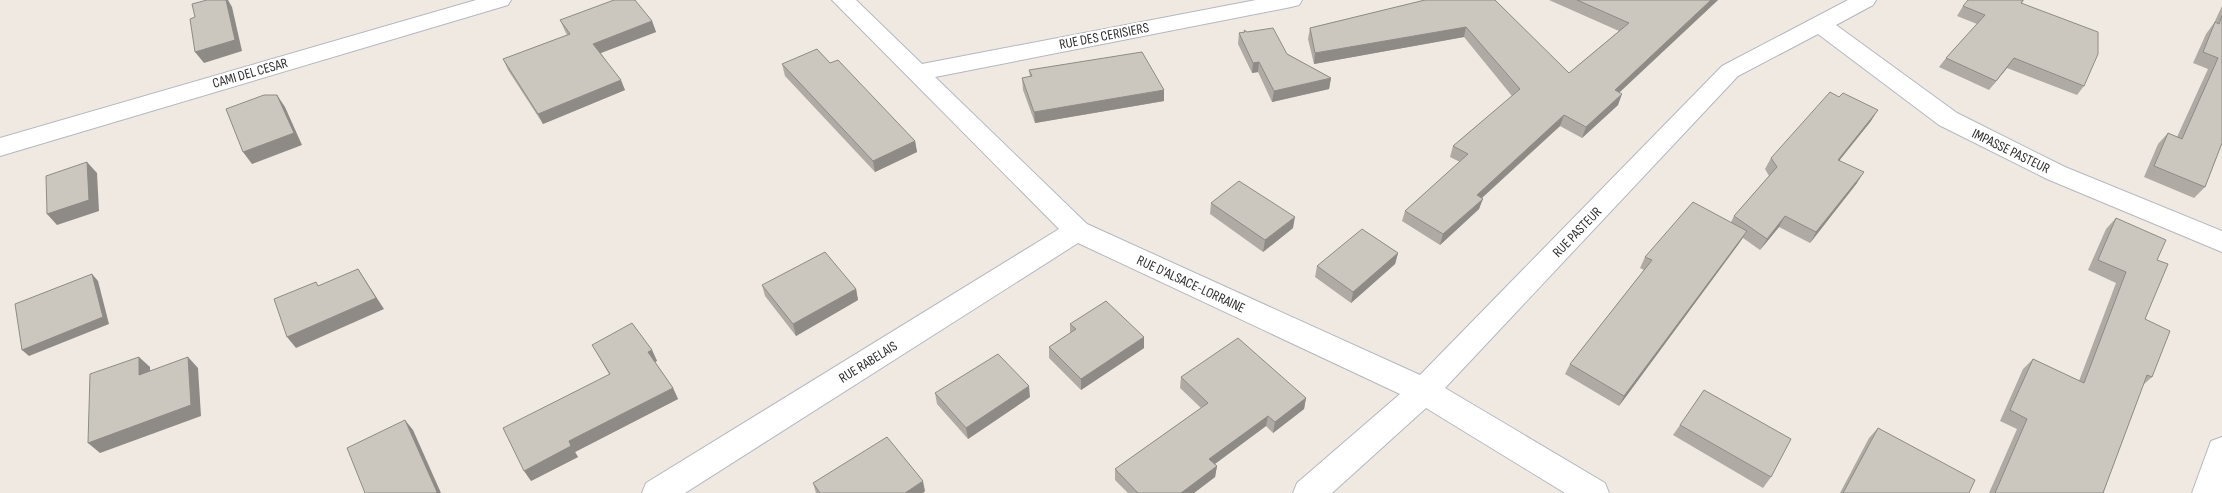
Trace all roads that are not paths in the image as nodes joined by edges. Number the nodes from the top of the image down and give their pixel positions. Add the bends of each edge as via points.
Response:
1 (500, 0) edge
2 (843, 0) edge
3 (1291, 0) edge
4 (1865, 0) edge
5 (1820, 24) junction
6 (918, 73) junction
7 (0, 147) edge
8 (1077, 231) junction
9 (2222, 242) edge
10 (1424, 391) junction
11 (2222, 452) edge
12 (658, 493) edge
13 (1309, 493) edge
14 (1593, 493) edge
15 (2208, 493) edge

1 - 7 street, CAMI DEL CESAR
2 - 6 street, RUE D'ALSACE-LORRAINE
3 - 6 street, RUE DES CERISIERS
4 - 5 street, RUE PASTEUR
5 - 9 street, IMPASSE PASTEUR via 1948,119 2056,172
5 - 10 street, RUE PASTEUR via 1730,72
6 - 8 street, RUE D'ALSACE-LORRAINE
8 - 10 street, RUE D'ALSACE-LORRAINE
8 - 12 street, RUE RABELAIS
10 - 13 street, RUE PASTEUR
10 - 14 street, RUE D'ALSACE-LORRAINE
11 - 15 street

